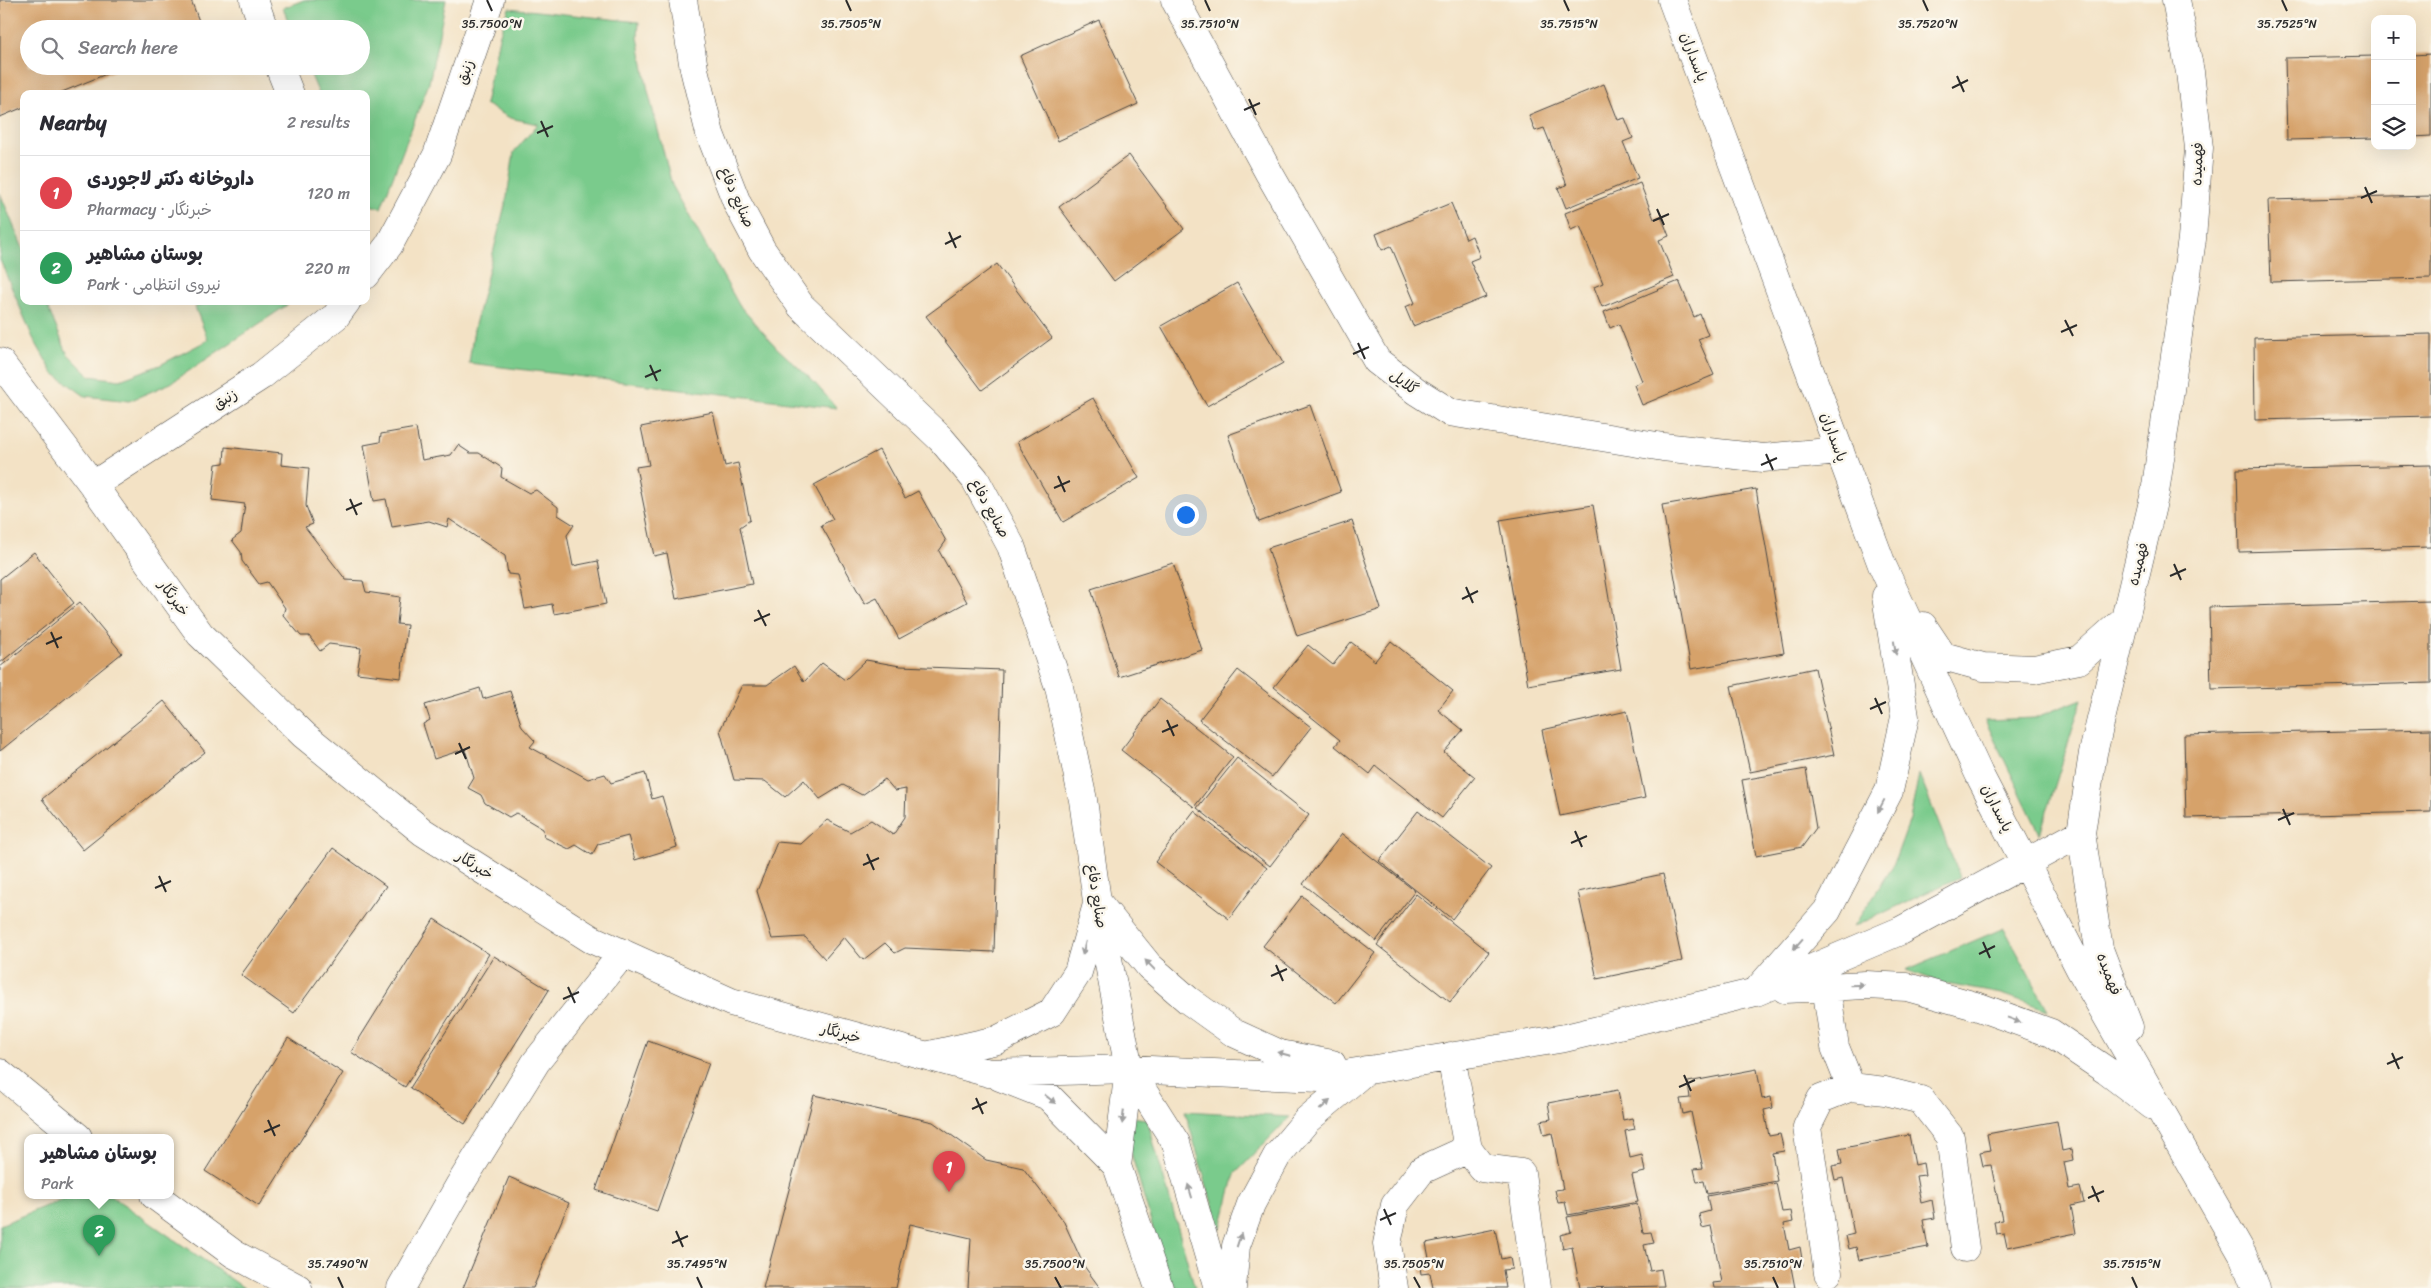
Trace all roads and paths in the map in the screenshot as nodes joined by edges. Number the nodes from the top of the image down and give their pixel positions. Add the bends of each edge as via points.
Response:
1 (254, 0) edge
2 (490, 0) edge
3 (683, 0) edge
4 (1175, 0) edge
5 (1672, 0) edge
6 (2176, 0) edge
7 (261, 20) edge
8 (283, 75) edge
9 (288, 90) edge
10 (370, 270) edge
11 (344, 305) edge
12 (0, 362) edge
13 (1840, 452) junction
14 (93, 484) junction
15 (1882, 565) junction
16 (2125, 619) junction
17 (2081, 833) junction
18 (2025, 862) junction
19 (1097, 901) junction
20 (623, 953) junction
21 (1826, 986) junction
22 (1756, 992) junction
23 (926, 1056) junction
24 (1451, 1056) junction
25 (1129, 1069) junction
26 (1366, 1070) junction
27 (0, 1073) edge
28 (989, 1073) junction
29 (1851, 1087) junction
30 (2163, 1114) junction
31 (74, 1134) edge
32 (1468, 1149) junction
33 (1117, 1166) junction
34 (159, 1199) edge
35 (1965, 1248) dead end
36 (1828, 1273) dead end
37 (298, 1288) edge
38 (401, 1288) edge
39 (1159, 1288) edge
40 (1218, 1288) edge
41 (1232, 1288) edge
42 (1394, 1288) edge
43 (1537, 1288) edge
44 (2256, 1288) edge

1 - 7 street
2 - 10 street, زنبق via 438,155 389,244
3 - 19 street, صنایع دفاع via 694,69 710,134 737,203 762,250 802,306 941,439 975,479 1011,546 1059,687 1083,800
4 - 13 street, گلایل via 1377,361 1416,391 1449,412 1663,447 1763,458
5 - 13 street, پاسداران
6 - 16 street, فهمیده via 2190,72 2199,148 2192,239 2156,493
8 - 9 street
11 - 14 street, زنبق via 336,316 261,376
12 - 14 street, خبرنگار
13 - 15 street, پاسداران
14 - 20 street, خبرنگار via 200,634 304,735 423,832 590,938
15 - 16 street via 1943,656 1983,667 2034,669 2079,660
15 - 18 street, پاسداران via 1979,774
15 -> 22 street via 1906,717 1889,791 1827,911
16 - 17 street, فهمیده via 2093,753
17 - 18 street
17 - 30 street, فهمیده via 2099,949
18 - 22 street via 1900,931
18 - 30 street, فهمیده via 2080,969
19 -> 23 street via 1078,972 1052,1012 997,1040
19 - 25 street, صنایع دفاع
26 -> 19 street via 1280,1054 1234,1033 1188,1000 1149,966
20 - 23 street, خبرنگار via 731,1002
20 - 38 street via 536,1062 459,1186
21 - 22 street
21 - 29 street via 1835,1047
21 -> 30 street via 1907,988 1979,1007 2051,1033 2107,1070
22 - 24 street, خبرنگار via 1565,1038
23 - 28 street, خبرنگار
24 - 26 street, خبرنگار
24 - 32 street
25 - 26 street, خبرنگار via 1320,1078
25 - 28 street, خبرنگار
25 -> 33 street
40 -> 25 street via 1176,1143
41 -> 26 street via 1239,1238 1251,1204 1277,1156 1308,1120
27 - 31 street
28 -> 33 street via 1048,1096
29 - 35 street via 1921,1100 1950,1137
29 - 36 street via 1821,1099 1807,1127
30 - 44 street, فهمیده via 2243,1255
32 - 42 street via 1422,1170 1395,1205 1387,1244
32 - 43 street via 1482,1168 1521,1173
33 - 39 street
34 - 37 street via 234,1254

